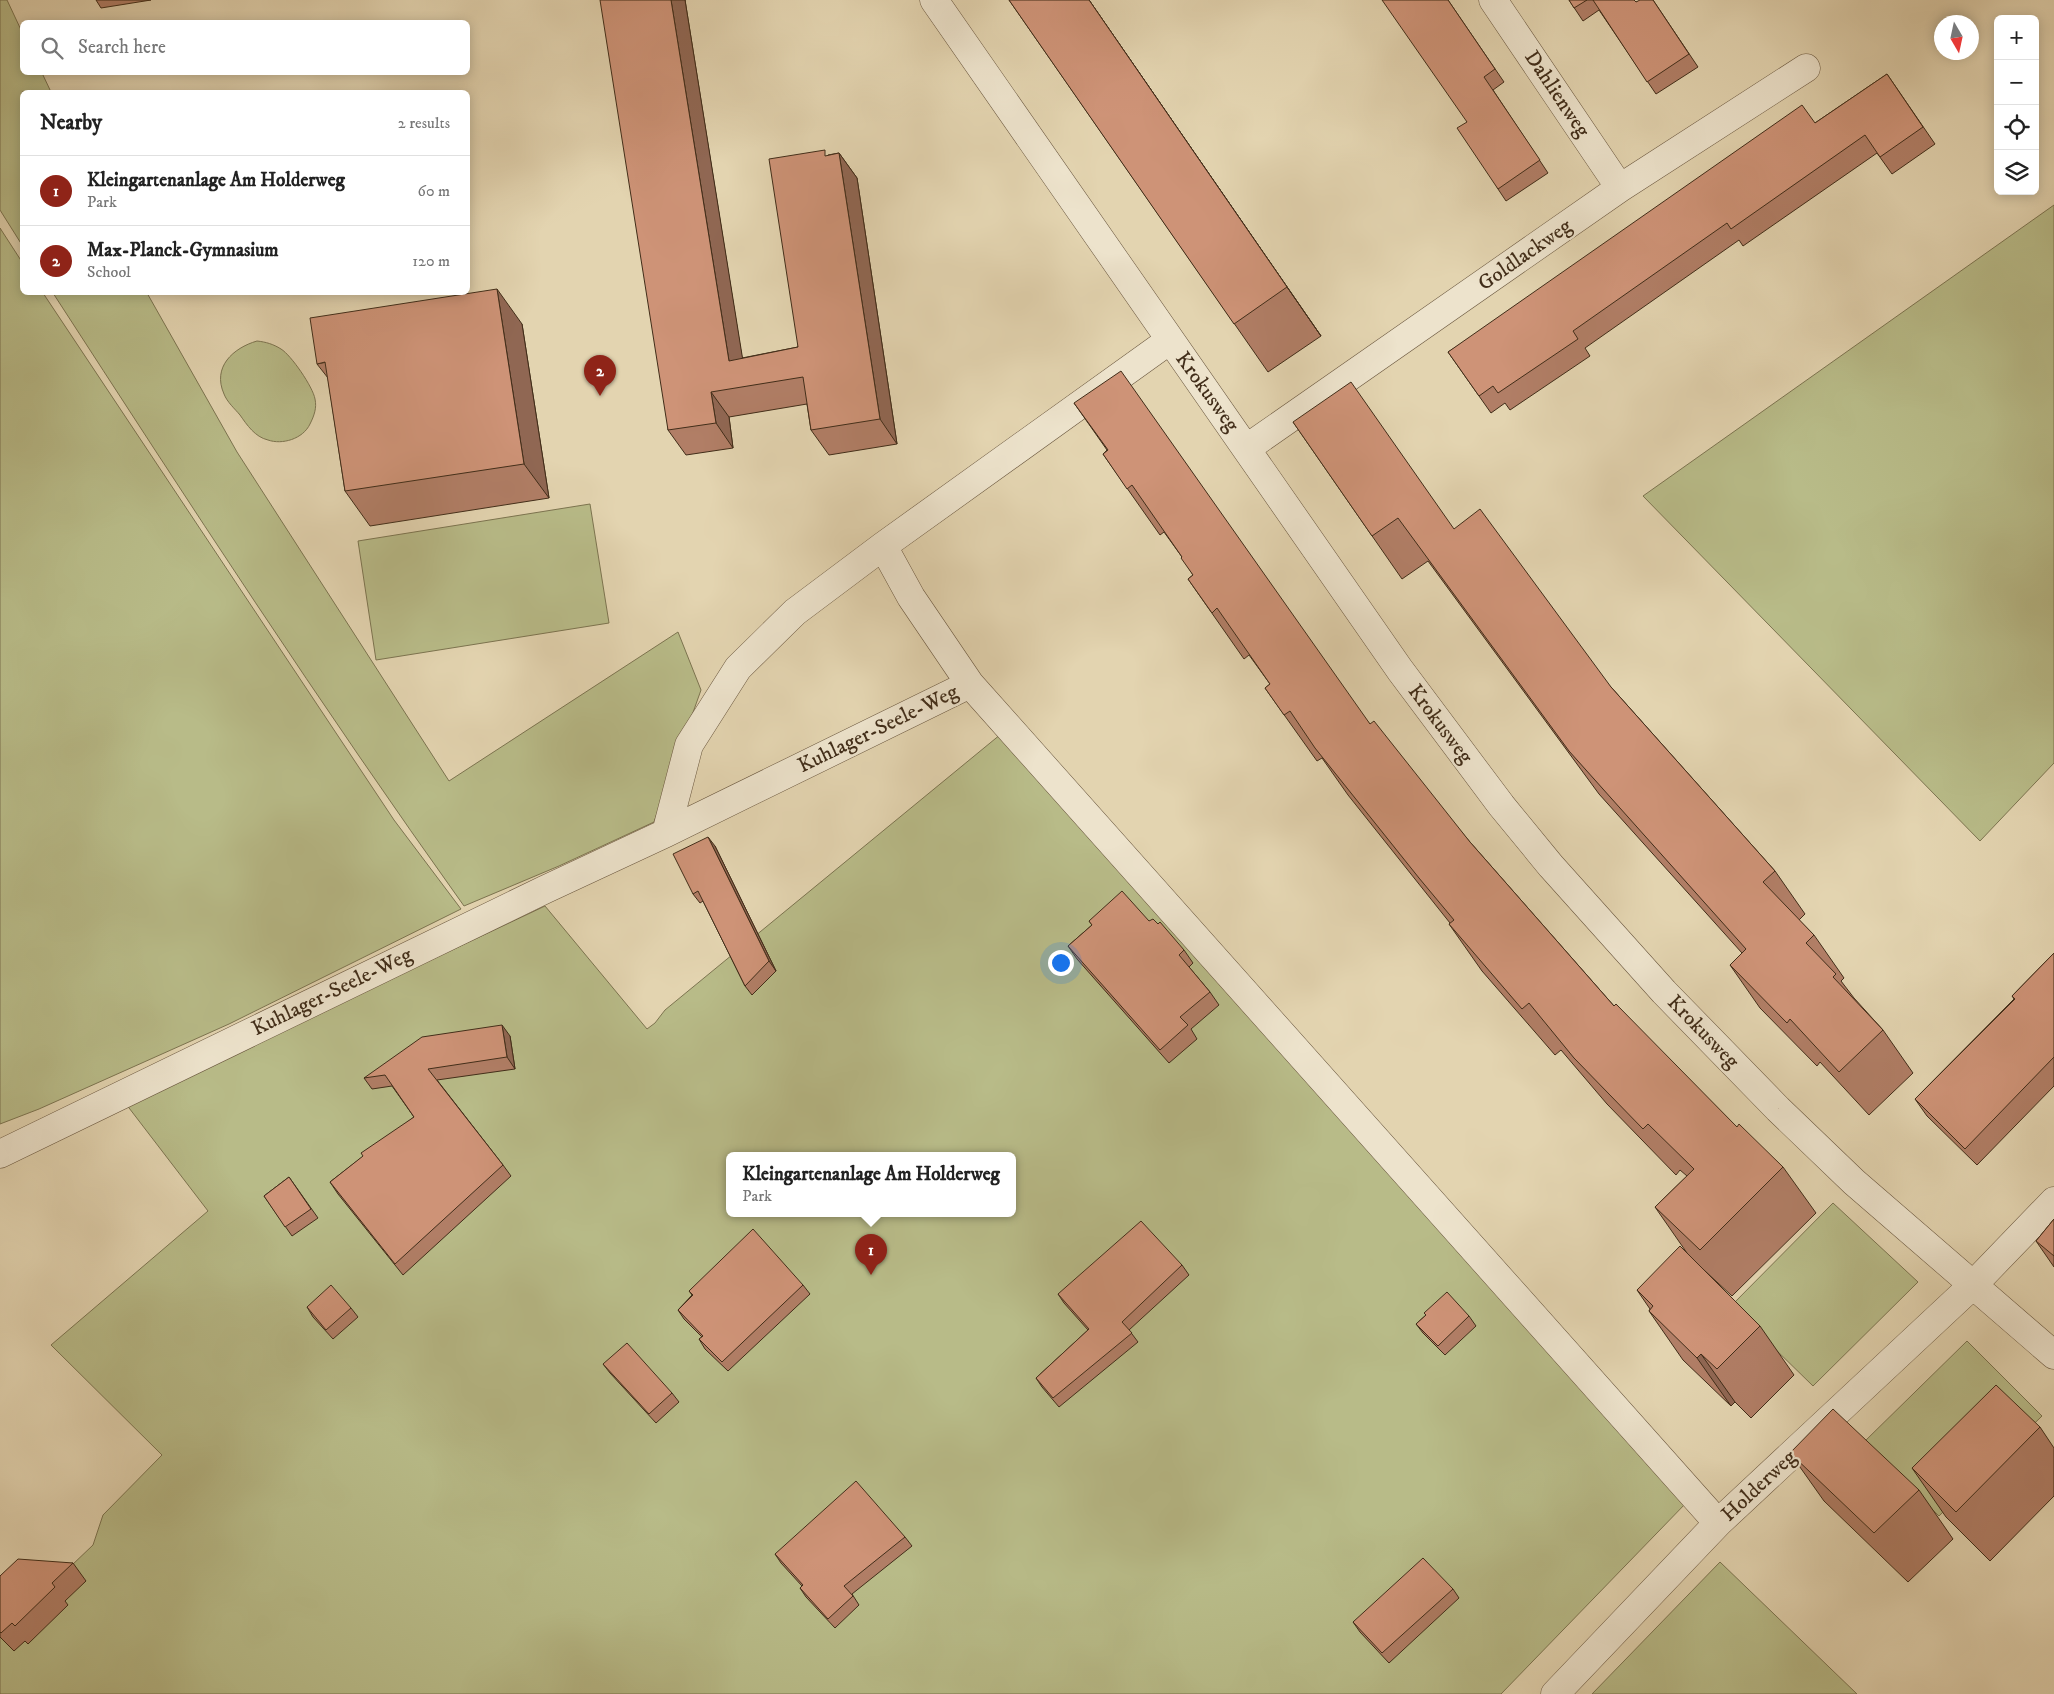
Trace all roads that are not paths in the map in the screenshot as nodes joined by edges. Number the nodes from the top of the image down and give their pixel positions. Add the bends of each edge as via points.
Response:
1 (934, 0) edge
2 (1493, 0) edge
3 (1806, 68) dead end
4 (1620, 188) junction
5 (1170, 340) junction
6 (1247, 448) junction
7 (883, 546) junction
8 (970, 684) junction
9 (666, 833) junction
10 (0, 1154) edge
11 (2054, 1201) edge
12 (1974, 1284) junction
13 (2054, 1355) edge
14 (1718, 1523) junction
15 (1555, 1694) edge

1 - 5 street, Krokusweg
2 - 4 street, Dahlienweg
3 - 4 street, Goldlackweg
4 - 6 street, Goldlackweg
5 - 6 street, Krokusweg
5 - 7 street
6 - 12 street, Krokusweg via 1400,670 1551,866 1664,992 1771,1102 1854,1182
7 - 8 street, Kuhlager-Seele-Weg via 911,597
7 - 9 street via 795,612 738,668 689,745
8 - 9 street, Kuhlager-Seele-Weg
8 - 14 street
9 - 10 street, Kuhlager-Seele-Weg
11 - 12 street, Holderweg
12 - 13 street, Krokusweg
12 - 14 street, Holderweg
14 - 15 street, Holderweg

